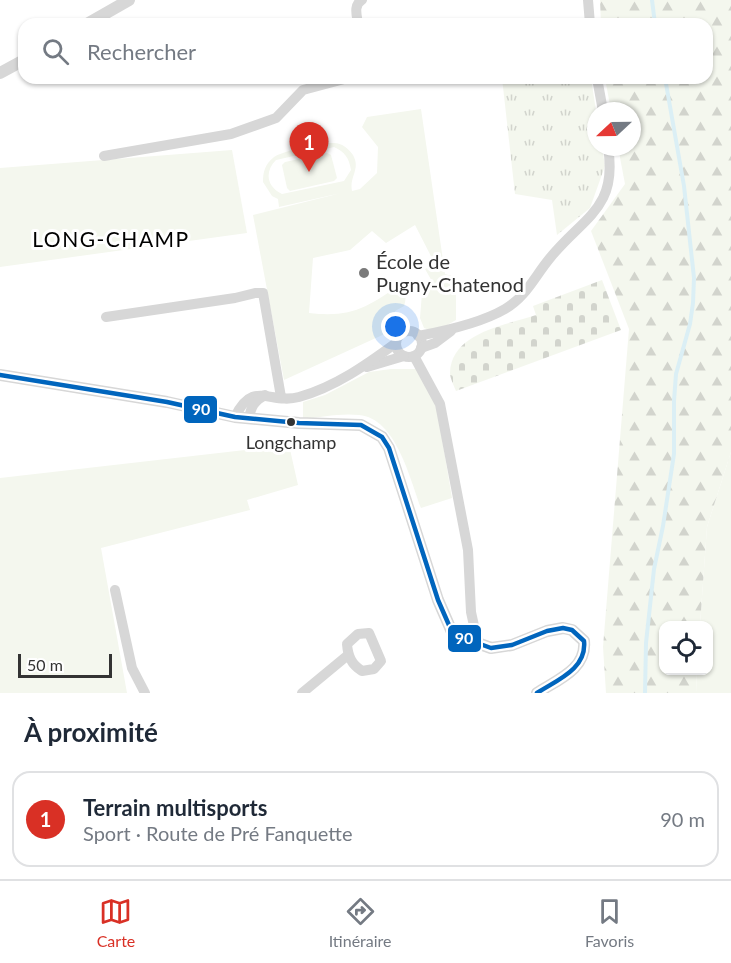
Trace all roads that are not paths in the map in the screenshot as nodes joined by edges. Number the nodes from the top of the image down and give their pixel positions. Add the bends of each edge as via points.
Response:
1 (129, 0) edge
2 (362, 0) edge
3 (588, 0) edge
4 (98, 18) edge
5 (357, 18) edge
6 (590, 18) edge
7 (18, 63) edge
8 (0, 73) edge
9 (326, 84) edge
10 (598, 84) edge
11 (601, 102) edge
12 (104, 156) dead end
13 (609, 156) edge
14 (106, 317) dead end
15 (454, 329) junction
16 (418, 336) junction
17 (396, 343) junction
18 (413, 353) junction
19 (361, 368) junction
20 (0, 375) edge
21 (265, 395) junction
22 (281, 397) junction
23 (235, 417) junction
24 (249, 418) junction
25 (115, 590) dead end
26 (478, 644) junction
27 (348, 655) dead end
28 (145, 693) edge
29 (302, 693) edge
30 (537, 693) edge

1 - 4 street
2 - 5 street via 356,9
3 - 6 street
7 - 8 street
9 - 12 street via 303,90 276,118 231,134
10 - 11 street
13 - 15 street via 610,176 604,196 517,301 503,311
14 - 22 street via 263,293
15 - 16 street
15 - 18 street
16 - 17 street via 403,333
16 - 18 street
17 - 18 street via 398,351
17 - 19 street
18 - 19 street
18 - 26 street via 440,404 468,550 471,612
19 - 22 street via 325,388 296,398
20 - 23 street
21 - 22 street
21 - 23 street via 250,397
21 - 24 street via 251,408
23 - 24 street
24 - 26 street via 361,425 382,437 389,448 446,622 452,632
25 - 28 street via 132,668
26 - 30 street via 500,648 563,628 580,635 585,641 580,663
27 - 29 street

